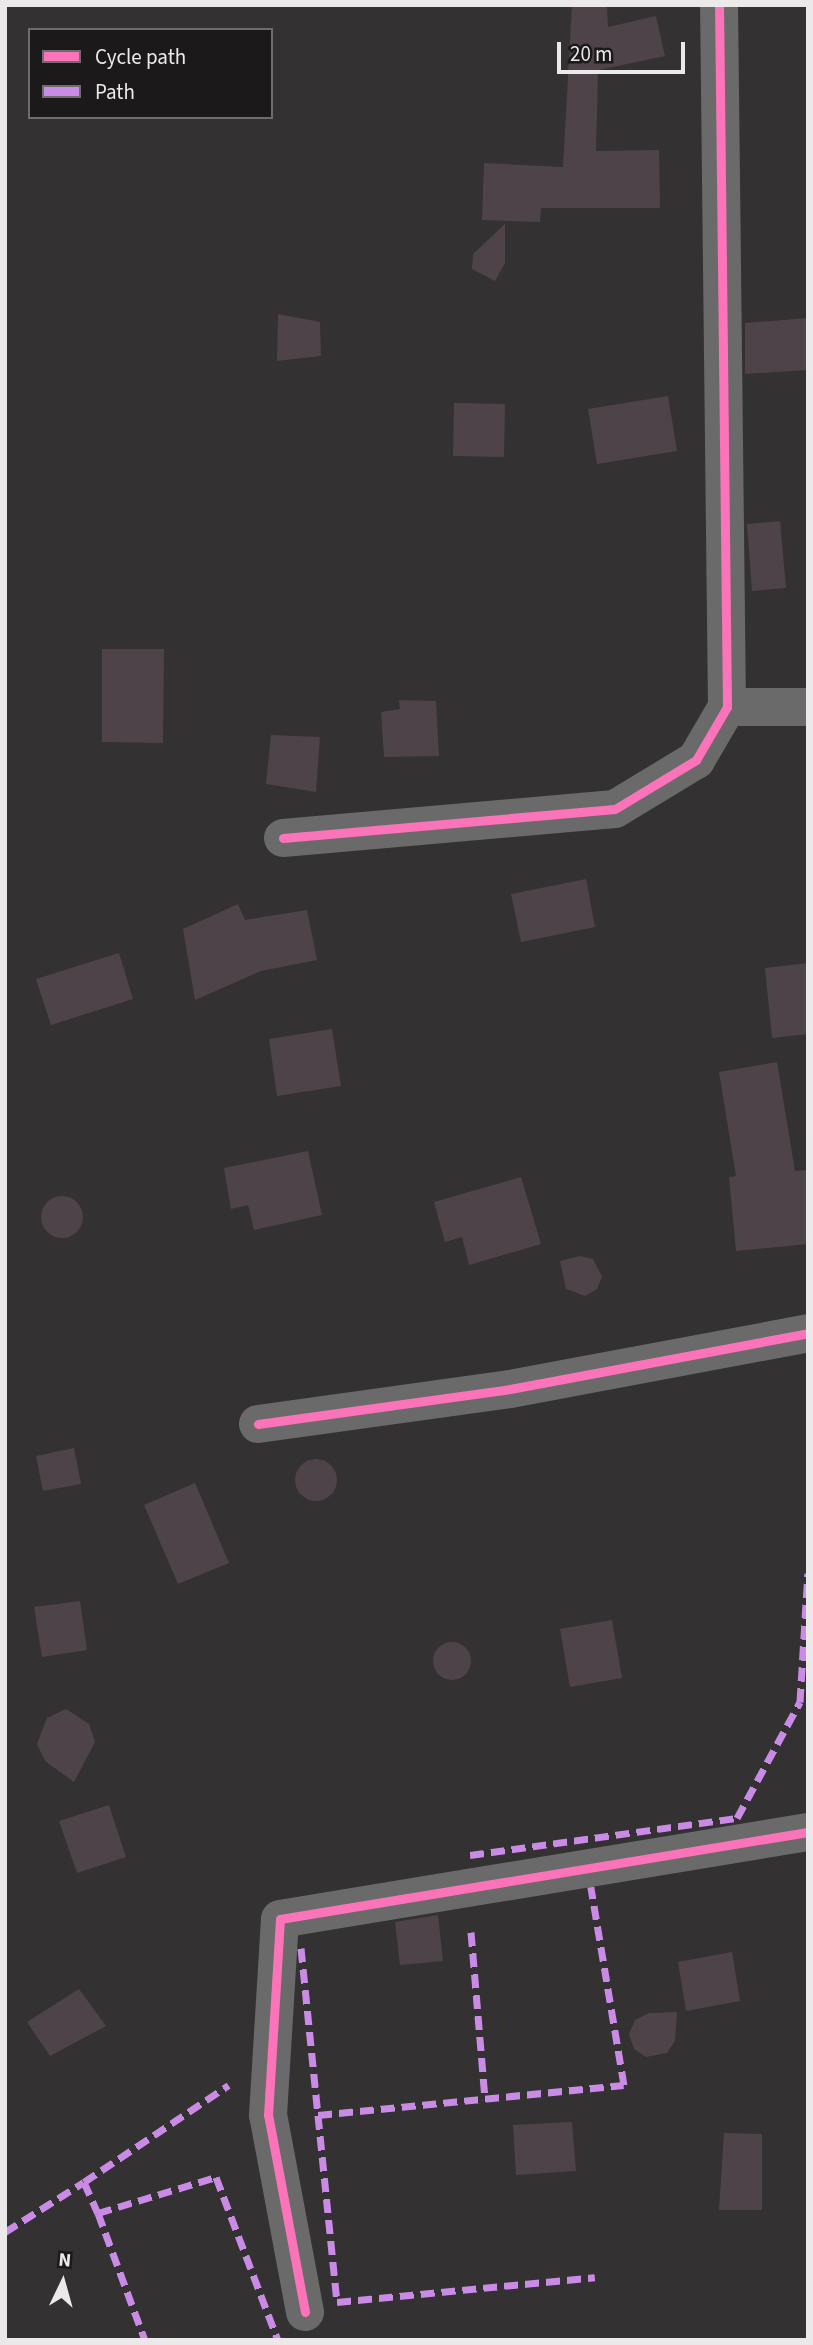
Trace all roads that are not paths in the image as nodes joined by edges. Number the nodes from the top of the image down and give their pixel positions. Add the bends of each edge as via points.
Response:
1 (719, 5) edge
2 (727, 707) junction
3 (808, 707) edge
4 (283, 838) dead end
5 (808, 1333) edge
6 (258, 1424) dead end
7 (808, 1832) edge
8 (305, 2312) dead end

1 - 2 street
2 - 3 street
2 - 4 street via 696,760 615,809
5 - 6 street via 509,1389
7 - 8 street via 280,1919 268,2115

